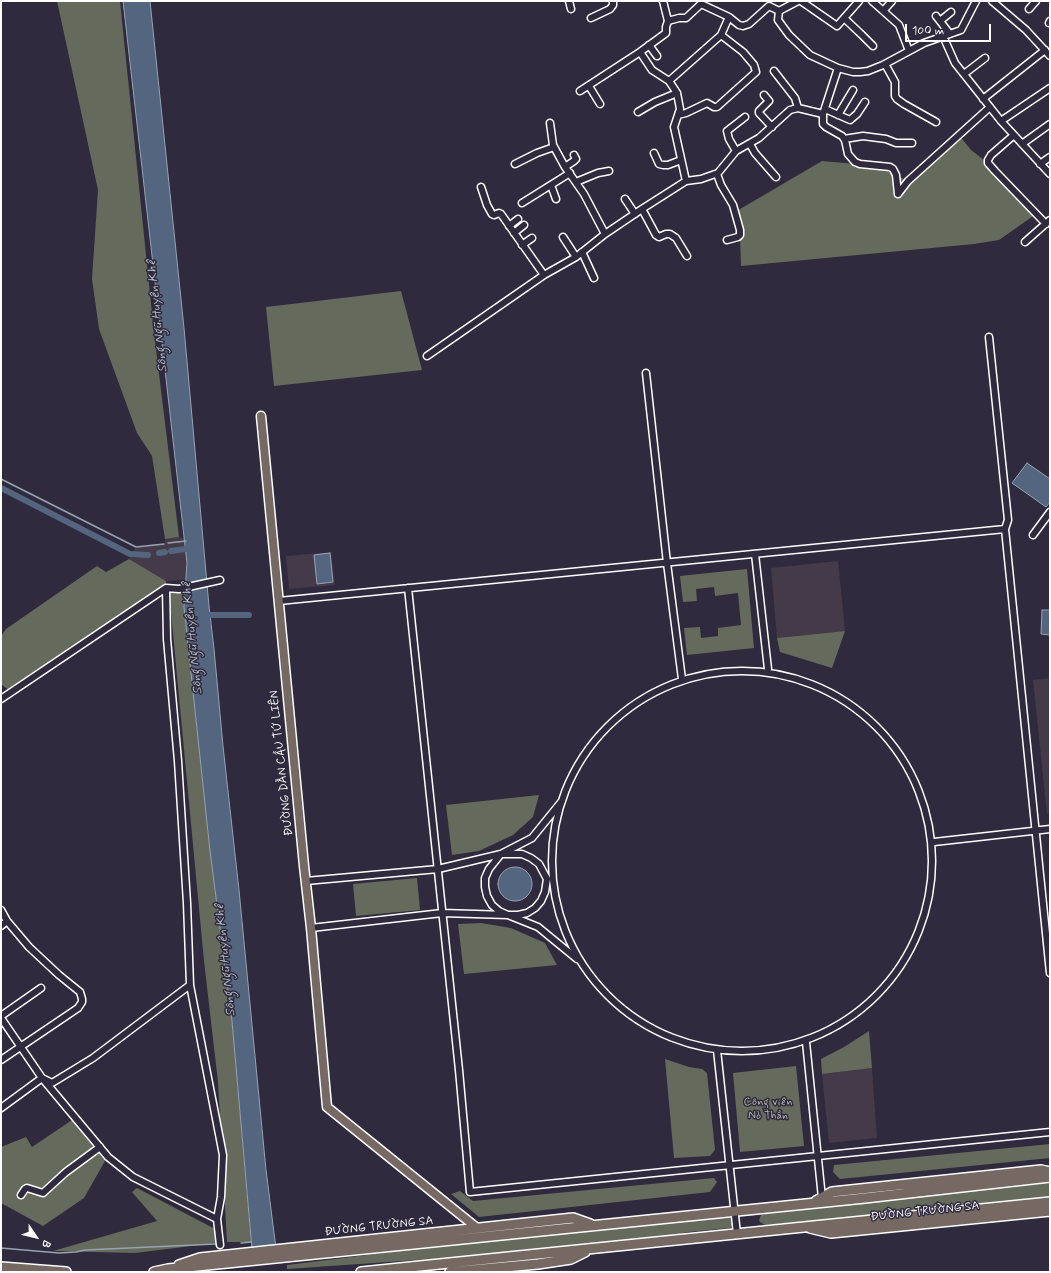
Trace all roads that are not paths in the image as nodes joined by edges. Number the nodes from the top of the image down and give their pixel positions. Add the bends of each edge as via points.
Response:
1 (569, 1) edge
2 (614, 1) edge
3 (663, 1) edge
4 (798, 1) edge
5 (801, 1) edge
6 (859, 1) edge
7 (872, 1) edge
8 (892, 1) edge
9 (976, 1) edge
10 (992, 1) edge
11 (1036, 1) edge
12 (791, 3) edge
13 (570, 9) dead end
14 (884, 10) junction
15 (1029, 10) dead end
16 (779, 11) junction
17 (951, 12) dead end
18 (729, 17) junction
19 (591, 18) dead end
20 (844, 18) junction
21 (668, 22) junction
22 (950, 34) junction
23 (721, 35) junction
24 (943, 36) junction
25 (649, 45) junction
26 (873, 46) dead end
27 (1045, 50) junction
28 (640, 52) junction
29 (909, 52) junction
30 (657, 56) dead end
31 (1050, 56) edge
32 (984, 58) dead end
33 (885, 64) junction
34 (838, 68) junction
35 (774, 71) dead end
36 (964, 74) junction
37 (669, 81) junction
38 (589, 86) junction
39 (1050, 88) edge
40 (853, 90) dead end
41 (580, 91) dead end
42 (677, 93) junction
43 (764, 95) dead end
44 (983, 98) junction
45 (865, 102) dead end
46 (600, 104) dead end
47 (990, 107) junction
48 (798, 108) junction
49 (824, 111) junction
50 (638, 112) dead end
51 (678, 115) junction
52 (838, 115) junction
53 (745, 117) dead end
54 (1001, 121) junction
55 (936, 122) dead end
56 (550, 123) dead end
57 (1050, 124) edge
58 (772, 126) junction
59 (1014, 135) junction
60 (844, 139) junction
61 (912, 143) dead end
62 (750, 144) junction
63 (1022, 144) junction
64 (554, 147) junction
65 (736, 152) junction
66 (654, 154) dead end
67 (574, 155) dead end
68 (1050, 157) edge
69 (681, 160) junction
70 (514, 164) dead end
71 (1040, 164) junction
72 (565, 166) junction
73 (609, 171) dead end
74 (570, 173) junction
75 (717, 174) junction
76 (1050, 174) edge
77 (896, 175) junction
78 (776, 177) dead end
79 (686, 181) junction
80 (908, 181) junction
81 (576, 182) junction
82 (551, 185) junction
83 (481, 187) dead end
84 (556, 199) dead end
85 (625, 199) dead end
86 (522, 203) dead end
87 (642, 209) junction
88 (635, 214) junction
89 (518, 219) dead end
90 (1048, 222) edge
91 (524, 225) dead end
92 (509, 226) junction
93 (514, 233) junction
94 (605, 234) junction
95 (563, 237) dead end
96 (532, 238) dead end
97 (727, 240) dead end
98 (1025, 242) dead end
99 (522, 245) junction
100 (582, 252) junction
101 (576, 256) junction
102 (687, 256) dead end
103 (544, 275) junction
104 (594, 278) dead end
105 (989, 337) dead end
106 (427, 356) dead end
107 (646, 373) dead end
108 (261, 416) dead end
109 (1050, 512) edge
110 (1005, 529) junction
111 (1033, 534) dead end
112 (755, 554) junction
113 (666, 563) junction
114 (220, 580) dead end
115 (166, 588) junction
116 (408, 588) junction
117 (279, 601) junction
118 (768, 669) junction
119 (682, 678) junction
120 (1, 699) edge
121 (563, 800) junction
122 (1050, 829) edge
123 (1036, 830) junction
124 (934, 842) junction
125 (501, 854) junction
126 (438, 869) junction
127 (547, 879) junction
128 (306, 881) junction
129 (1, 910) edge
130 (442, 913) junction
131 (508, 915) junction
132 (7, 921) junction
133 (1, 926) edge
134 (311, 928) junction
135 (582, 962) junction
136 (1050, 973) edge
137 (190, 985) junction
138 (41, 988) dead end
139 (1, 1017) edge
140 (806, 1042) junction
141 (21, 1046) junction
142 (717, 1050) junction
143 (1, 1060) edge
144 (42, 1078) junction
145 (1, 1108) edge
146 (1050, 1132) edge
147 (100, 1147) junction
148 (817, 1156) junction
149 (729, 1165) junction
150 (1050, 1172) edge
151 (1050, 1177) edge
152 (865, 1193) junction
153 (21, 1195) dead end
154 (822, 1198) junction
155 (1050, 1202) edge
156 (813, 1203) junction
157 (734, 1211) junction
158 (1050, 1211) edge
159 (217, 1219) junction
160 (862, 1225) junction
161 (593, 1226) junction
162 (477, 1228) junction
163 (737, 1234) junction
164 (220, 1245) tunnel mouth
165 (590, 1250) junction
166 (283, 1253) junction
167 (1, 1266) edge
168 (476, 1271) edge
169 (66, 1272) edge
170 (154, 1272) edge
171 (362, 1272) edge
172 (450, 1272) edge

1 - 13 street
2 - 19 street via 610,9
3 - 21 street
4 - 12 street
5 - 20 street via 835,26
6 - 20 street
7 - 14 street
8 - 14 street
9 - 22 street via 961,30
10 - 27 street
11 - 15 street
12 - 16 street
14 - 29 street via 899,25
16 - 18 street via 769,6 749,24 743,26
16 - 34 street via 778,20 789,35 810,55
17 - 22 street via 938,19
18 - 21 street via 701,4 686,18
18 - 23 street
20 - 26 street
21 - 25 street via 666,33
22 - 24 street
23 - 37 street
23 - 51 street via 743,52 754,65 756,72 717,107 707,103
24 - 29 street
24 - 36 street via 955,62
25 - 28 street
25 - 30 street
27 - 31 street
27 - 44 street
28 - 37 street via 652,70
28 - 38 street
29 - 33 street
32 - 36 street
33 - 34 street via 860,72
33 - 55 street via 895,82 896,99
34 - 49 street
35 - 48 street via 795,98
36 - 44 street
37 - 42 street
38 - 41 street
38 - 46 street
39 - 54 street
40 - 52 street
42 - 50 street
42 - 51 street via 680,109
43 - 58 street via 769,101 759,113
44 - 47 street
45 - 52 street via 850,120
47 - 54 street
47 - 80 street
48 - 49 street
48 - 58 street via 790,110
49 - 52 street
49 - 60 street via 824,126
51 - 69 street via 674,128
53 - 65 street via 727,131
54 - 59 street
56 - 64 street
57 - 63 street
58 - 62 street
59 - 63 street
59 - 90 street via 990,155 988,163
60 - 61 street via 863,136 886,139 896,144
60 - 77 street via 848,154 855,162 890,167
62 - 65 street
62 - 78 street
63 - 71 street
64 - 70 street
64 - 72 street
65 - 75 street
66 - 69 street via 662,165
67 - 72 street via 576,159
68 - 71 street
69 - 79 street
71 - 76 street
72 - 74 street
73 - 81 street via 598,172
74 - 81 street
74 - 82 street
75 - 79 street
75 - 97 street via 733,205 740,230 738,237
77 - 80 street
77 - 80 street via 898,194
79 - 87 street
81 - 94 street
82 - 84 street
82 - 86 street
83 - 92 street via 492,214 500,213
85 - 88 street
87 - 88 street
87 - 102 street via 656,235 673,236
88 - 94 street
89 - 92 street
90 - 98 street
91 - 93 street
92 - 93 street
93 - 99 street
94 - 100 street
95 - 101 street
96 - 99 street
99 - 103 street
100 - 101 street
100 - 104 street
101 - 103 street
103 - 106 street
105 - 110 street via 1008,520
107 - 113 street
108 - 117 main road, ĐƯỜNG DẪN CẦU TỨ LIÊN
109 - 111 street
110 - 112 street
110 - 123 street
112 - 113 street
112 - 118 street
113 - 116 street
113 - 119 street
114 - 115 street via 179,589
115 - 120 street
115 - 137 street via 167,639 178,761
116 - 117 street
116 - 126 street
117 - 128 main road, ĐƯỜNG DẪN CẦU TỨ LIÊN
118 - 119 street via 732,670
118 - 124 street via 816,682 869,723 912,775
119 - 121 street via 622,717 598,739 576,768
121 - 125 street via 532,838
121 - 127 street via 552,837
122 - 123 street
123 - 124 street
123 - 136 street
124 - 140 street via 927,909 915,940 901,962 873,998 847,1020
125 - 126 street
125 - 127 street via 522,854 531,858 539,864
125 - 131 street via 489,869 485,887 492,905
126 - 128 street
126 - 130 street
127 - 131 street via 545,892 535,908 527,913
127 - 135 street via 563,932
128 - 134 main road, ĐƯỜNG DẪN CẦU TỨ LIÊN
129 - 132 street
130 - 131 street
130 - 134 street
130 - 149 street via 470,1192
131 - 135 street via 538,927
132 - 133 street
132 - 141 street via 29,947 80,992 82,999 78,1008
134 - 162 main road, ĐƯỜNG DẪN CẦU TỨ LIÊN via 328,1107
135 - 142 street via 600,987 654,1027 675,1038
137 - 144 street via 93,1058 52,1083
137 - 159 street via 222,1155 221,1197
138 - 139 street
139 - 141 street
140 - 142 street via 780,1048
140 - 148 street
141 - 143 street
141 - 144 street
142 - 149 street
144 - 145 street
144 - 147 street
146 - 148 street
147 - 153 street via 43,1193 27,1188
147 - 159 street via 108,1157 133,1177
148 - 149 street
148 - 154 street
149 - 157 street
150 - 152 highway, ĐƯỜNG TRƯỜNG SA via 1041,1170
151 - 152 highway, ĐƯỜNG TRƯỜNG SA
152 - 154 highway, ĐƯỜNG TRƯỜNG SA via 832,1192
152 - 156 highway, ĐƯỜNG TRƯỜNG SA
154 - 156 highway, ĐƯỜNG TRƯỜNG SA
155 - 160 highway, ĐƯỜNG TRƯỜNG SA
156 - 157 highway, ĐƯỜNG TRƯỜNG SA
157 - 161 highway, ĐƯỜNG TRƯỜNG SA
157 - 163 street
158 - 160 highway, ĐƯỜNG TRƯỜNG SA
159 - 164 street
160 - 163 highway, ĐƯỜNG TRƯỜNG SA via 803,1227
161 - 162 highway, ĐƯỜNG TRƯỜNG SA via 573,1218
161 - 166 highway, ĐƯỜNG TRƯỜNG SA
162 - 166 highway, ĐƯỜNG TRƯỜNG SA
163 - 165 highway, ĐƯỜNG TRƯỜNG SA
165 - 168 highway, ĐƯỜNG TRƯỜNG SA via 571,1259
165 - 171 highway, ĐƯỜNG TRƯỜNG SA
166 - 170 highway, ĐƯỜNG TRƯỜNG SA
167 - 169 highway
168 - 172 highway, ĐƯỜNG TRƯỜNG SA

